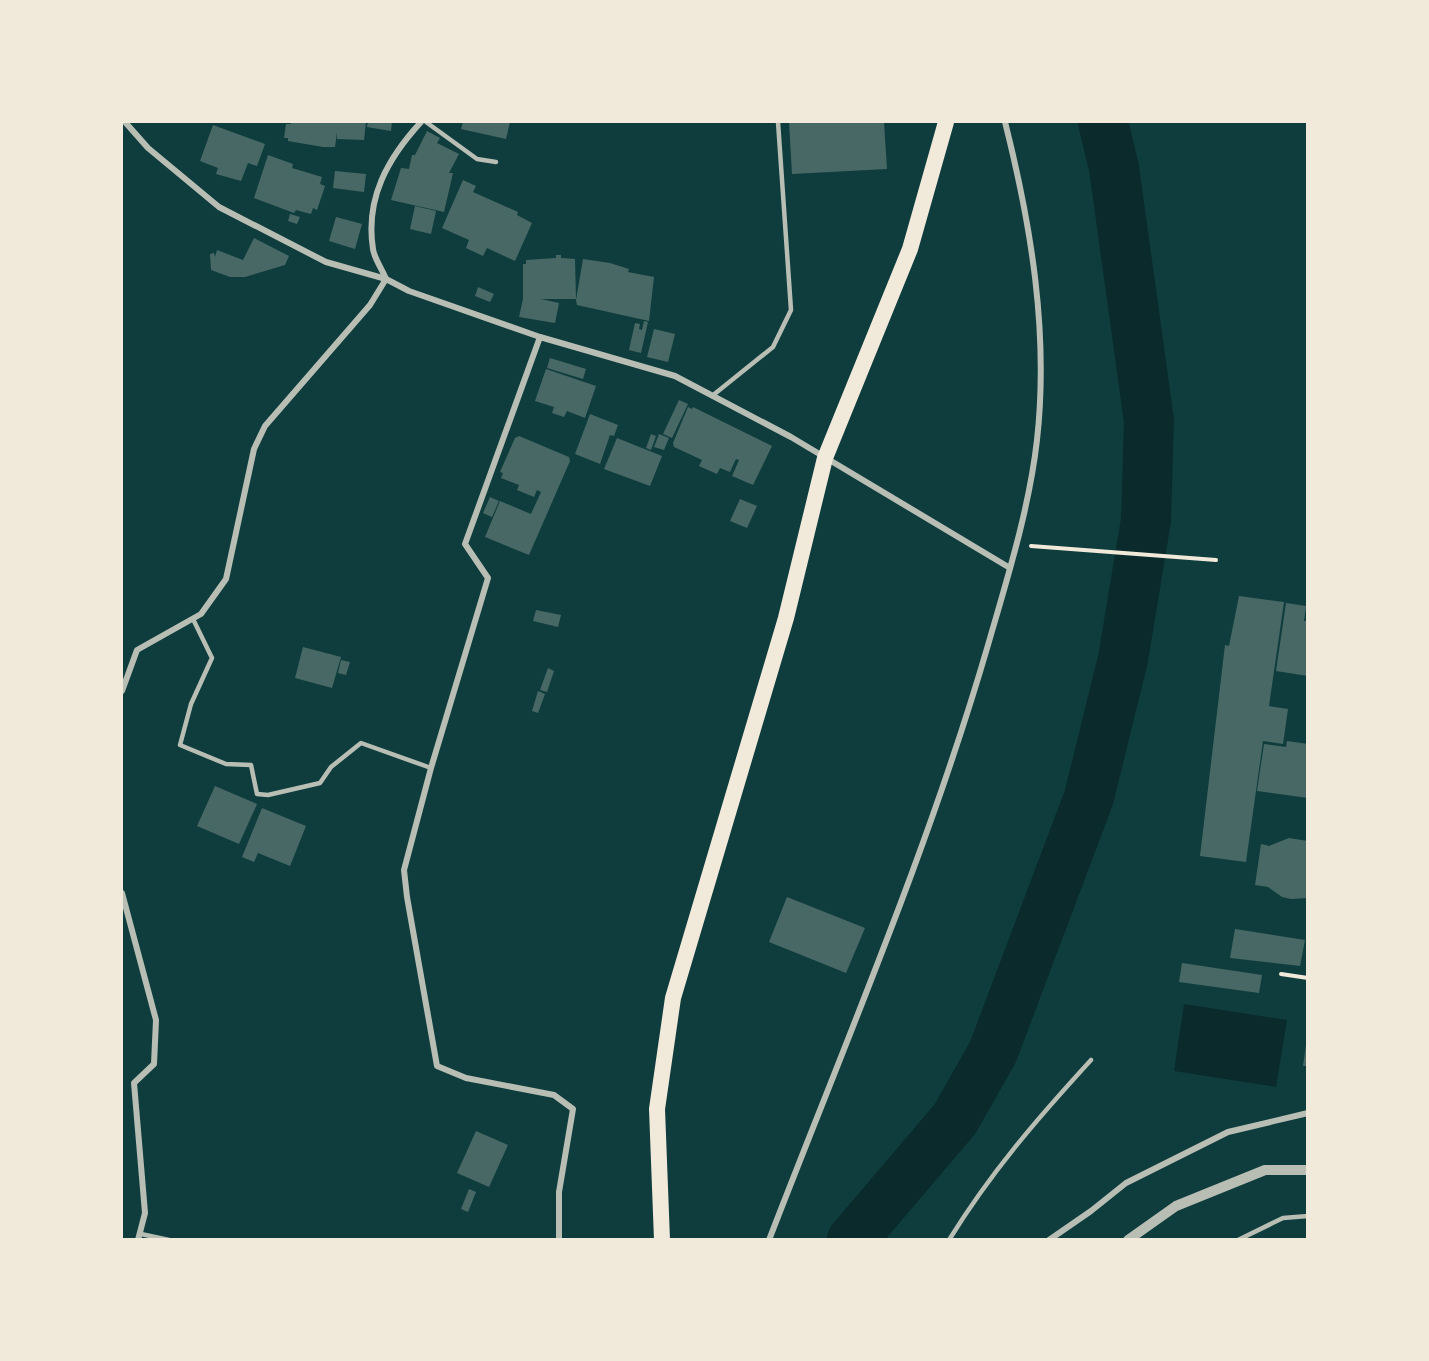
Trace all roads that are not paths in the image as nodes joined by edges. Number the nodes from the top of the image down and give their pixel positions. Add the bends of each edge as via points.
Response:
1 (125, 122) edge
2 (421, 122) edge
3 (426, 122) edge
4 (778, 122) edge
5 (946, 122) edge
6 (1005, 122) edge
7 (496, 162) dead end
8 (386, 279) junction
9 (540, 337) junction
10 (712, 396) junction
11 (825, 458) junction
12 (1010, 568) junction
13 (193, 619) junction
14 (122, 691) edge
15 (430, 768) junction
16 (122, 893) edge
17 (1091, 1060) dead end
18 (1308, 1113) edge
19 (1308, 1170) edge
20 (1308, 1216) edge
21 (140, 1237) edge
22 (169, 1239) edge
23 (559, 1239) edge
24 (662, 1239) edge
25 (769, 1239) edge
26 (949, 1239) edge
27 (1049, 1239) edge
28 (1132, 1239) edge
29 (1238, 1239) edge

1 - 8 street via 148,148 219,207 326,261
2 - 8 street via 390,159 376,188 373,250
3 - 7 lane via 477,159
4 - 10 lane via 791,310 773,347
5 - 11 highway via 910,249
6 - 12 street via 1032,242 1041,354 1037,441
8 - 9 street via 408,291
8 - 13 street via 370,305 265,426 254,449 226,579
9 - 10 street via 675,376
9 - 15 street via 465,544 488,578
10 - 11 street
11 - 12 street
11 - 24 highway via 786,618 673,998 657,1109
12 - 25 street via 960,741
13 - 14 street via 137,650
13 - 15 lane via 212,658 191,704 180,745 226,764 251,765 257,794 320,783 331,767 362,743
15 - 23 street via 404,870 437,1066 466,1078 554,1095 573,1109 559,1192
16 - 21 street via 156,1020 154,1064 134,1083 145,1213
17 - 26 lane via 1024,1132
18 - 27 street via 1218,1137 1126,1182
19 - 28 street via 1265,1170 1176,1206
20 - 29 lane via 1283,1218
21 - 22 lane

